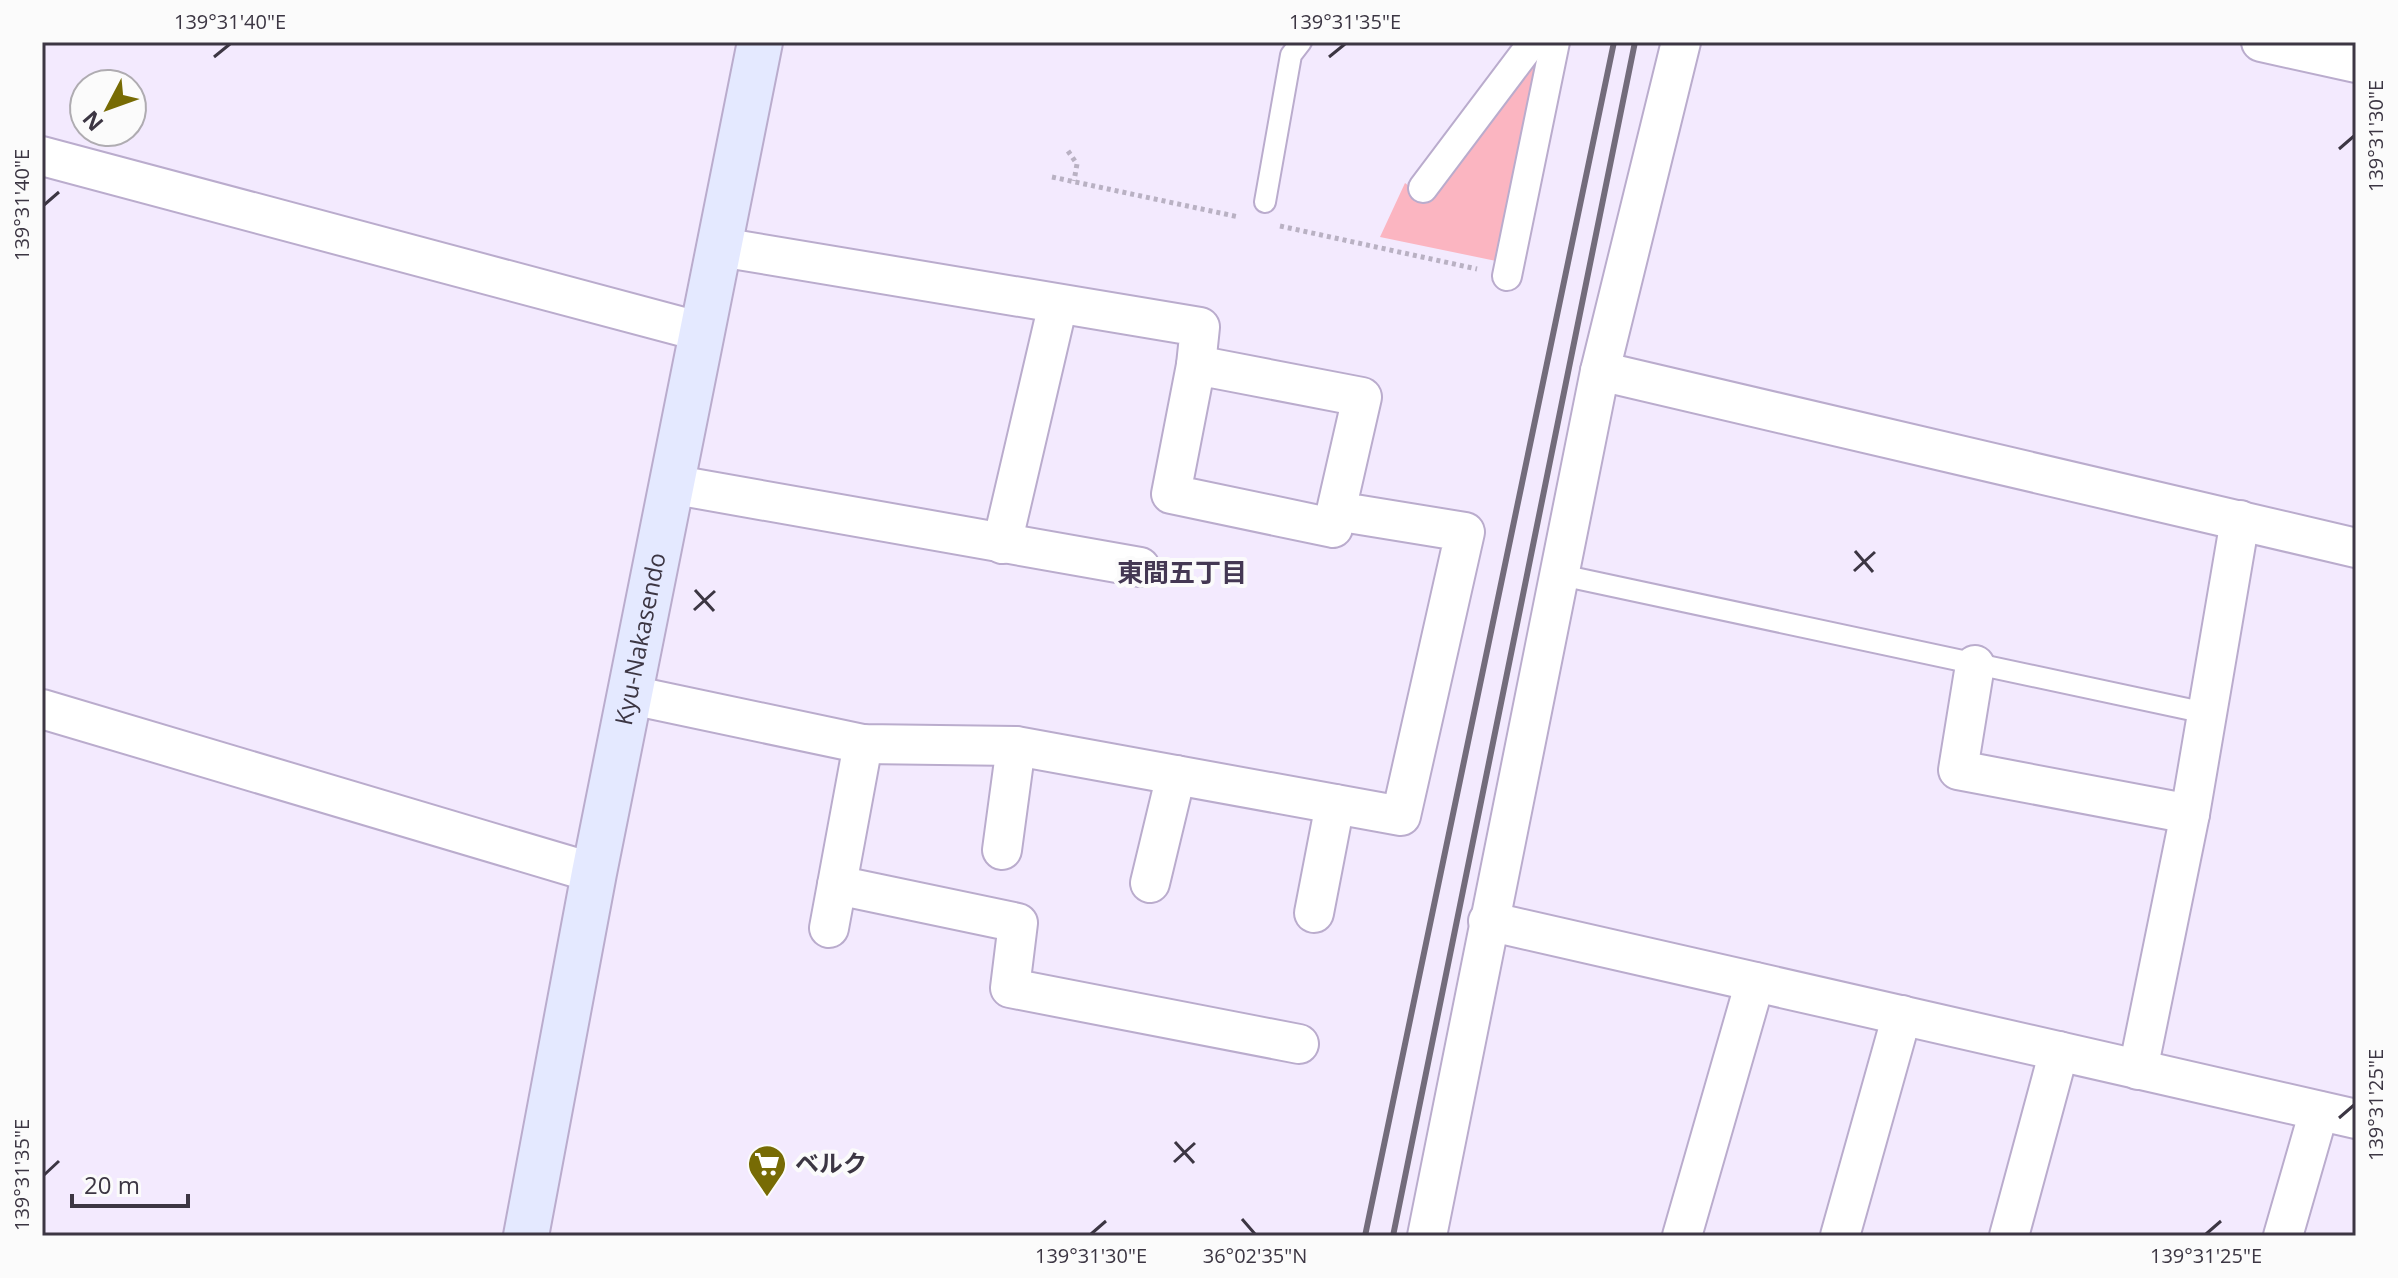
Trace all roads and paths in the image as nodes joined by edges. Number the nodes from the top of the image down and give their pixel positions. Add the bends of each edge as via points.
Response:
1 (760, 42) edge
2 (1301, 42) edge
3 (1533, 42) edge
4 (1555, 42) edge
5 (1681, 42) edge
6 (2261, 42) edge
7 (2356, 63) edge
8 (1068, 151) dead end
9 (42, 156) edge
10 (1074, 181) dead end
11 (1423, 188) dead end
12 (1265, 202) dead end
13 (720, 247) junction
14 (1507, 276) dead end
15 (1058, 304) junction
16 (702, 332) junction
17 (1196, 365) junction
18 (1600, 371) junction
19 (670, 484) junction
20 (1336, 511) junction
21 (2240, 520) junction
22 (1002, 544) junction
23 (2356, 548) edge
24 (1140, 567) dead end
25 (1561, 575) junction
26 (1975, 665) junction
27 (631, 695) junction
28 (42, 709) edge
29 (2206, 713) junction
30 (863, 744) junction
31 (1016, 746) junction
32 (1176, 775) junction
33 (1335, 804) junction
34 (2190, 814) junction
35 (1002, 850) dead end
36 (594, 873) junction
37 (1150, 883) dead end
38 (837, 885) junction
39 (1314, 913) dead end
40 (1488, 921) junction
41 (829, 928) dead end
42 (1755, 982) junction
43 (1902, 1015) junction
44 (1299, 1044) dead end
45 (2059, 1051) junction
46 (2138, 1070) junction
47 (2319, 1111) junction
48 (2356, 1119) edge
49 (526, 1236) edge
50 (1427, 1236) edge
51 (1682, 1236) edge
52 (1840, 1236) edge
53 (2009, 1236) edge
54 (2283, 1236) edge

1 - 13 main road, Kyu-Nakasendo
2 - 12 lane via 1291,55
3 - 11 street
4 - 14 street
5 - 18 street
6 - 7 street
8 - 10 path via 1077,164
9 - 16 street
13 - 15 street
13 - 16 main road, Kyu-Nakasendo
15 - 17 street via 1200,327
15 - 22 street
16 - 19 main road, Kyu-Nakasendo
17 - 20 street via 1362,397
17 - 20 street via 1171,494 1333,528
18 - 21 street
18 - 25 street
19 - 22 street
19 - 27 main road, Kyu-Nakasendo
20 - 33 street via 1465,532 1401,816
21 - 23 street
21 - 29 street
22 - 24 street
25 - 26 lane
25 - 40 street
26 - 29 lane
26 - 34 street via 1958,770
27 - 30 street
27 - 36 main road, Kyu-Nakasendo
28 - 36 street
29 - 34 street
30 - 31 street
30 - 38 street
31 - 32 street
31 - 35 street
32 - 33 street
32 - 37 street
33 - 39 street
34 - 46 street
36 - 49 main road, Kyu-Nakasendo
38 - 41 street
38 - 44 street via 1018,923 1010,988
40 - 42 street
40 - 50 street
42 - 43 street
42 - 51 street
43 - 45 street
43 - 52 street
45 - 46 street
45 - 53 street
46 - 47 street
47 - 48 street
47 - 54 street

